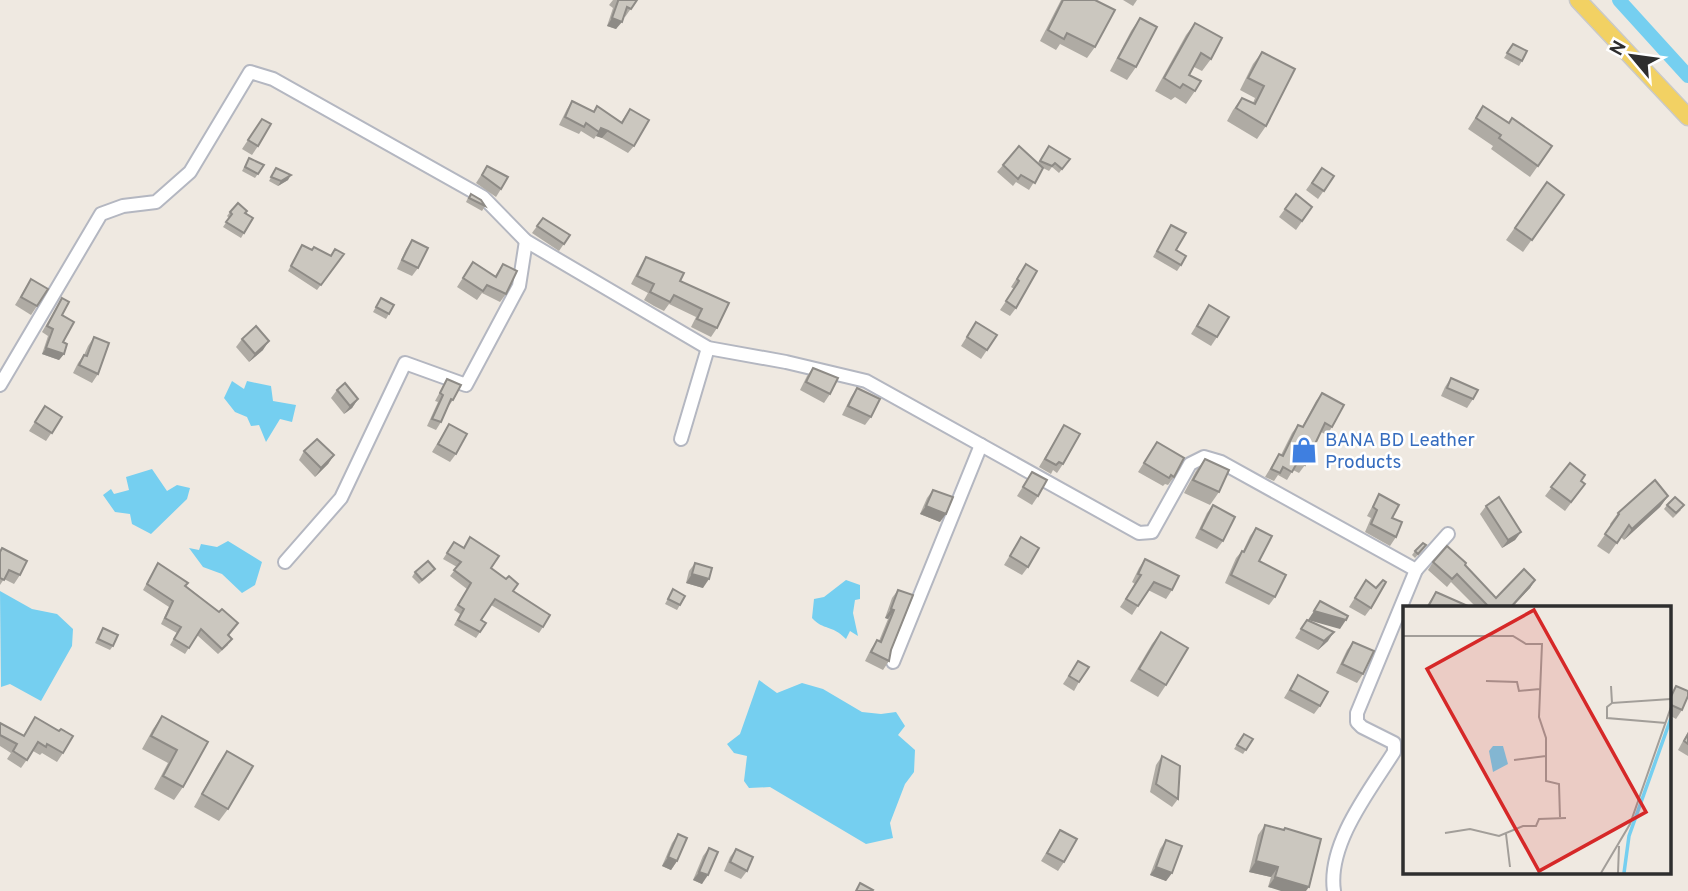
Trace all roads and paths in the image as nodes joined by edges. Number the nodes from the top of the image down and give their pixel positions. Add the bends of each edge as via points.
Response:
1 (1578, 0) edge
2 (1688, 117) edge
3 (526, 241) junction
4 (708, 348) junction
5 (0, 385) edge
6 (681, 439) dead end
7 (981, 445) junction
8 (1448, 534) dead end
9 (285, 562) dead end
10 (1416, 570) junction
11 (893, 662) edge
12 (1334, 891) edge

1 - 2 main road
3 - 4 street
3 - 5 street via 483,197 273,79 250,72 191,173 156,201 101,214
3 - 9 street via 519,286 466,385 405,363 341,498
4 - 6 street
4 - 7 street via 866,381
7 - 10 street via 1139,533 1152,532 1190,464 1204,457 1221,462
7 - 11 street
8 - 10 street
10 - 12 street via 1357,713 1362,727 1394,743 1394,752 1342,838 1332,877

